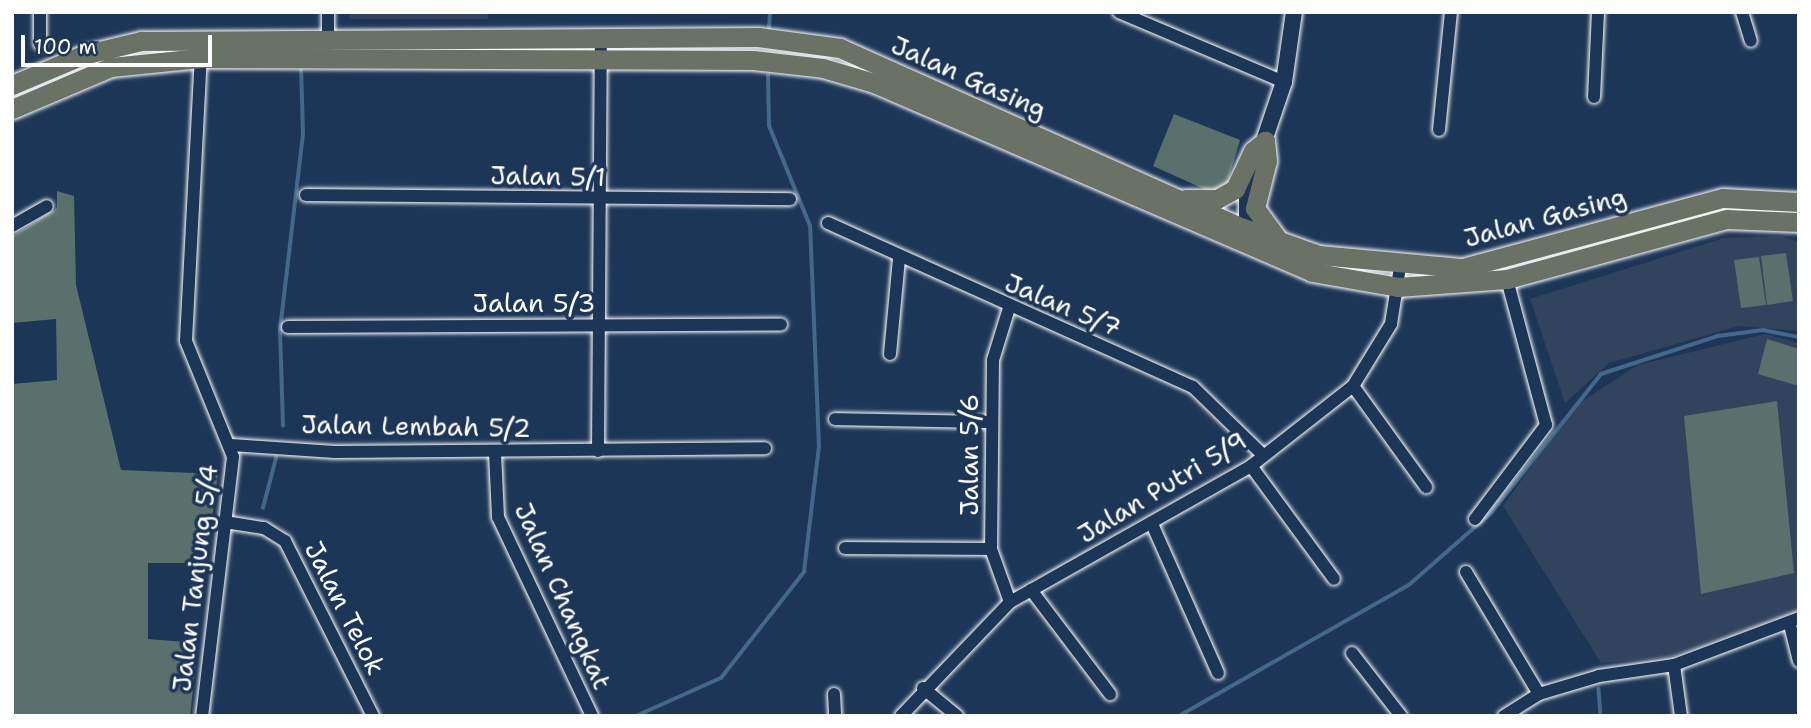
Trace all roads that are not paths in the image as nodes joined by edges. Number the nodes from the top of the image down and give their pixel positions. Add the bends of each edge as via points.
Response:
1 (40, 12) edge
2 (328, 12) edge
3 (1294, 12) edge
4 (1451, 12) edge
5 (1598, 12) edge
6 (1742, 12) edge
7 (1127, 14) edge
8 (1751, 41) dead end
9 (40, 44) dead end
10 (601, 47) junction
11 (201, 48) junction
12 (328, 49) junction
13 (1284, 82) junction
14 (12, 85) edge
15 (1594, 97) dead end
16 (12, 109) edge
17 (1438, 130) dead end
18 (1265, 141) junction
19 (306, 195) dead end
20 (790, 198) dead end
21 (1177, 199) junction
22 (600, 200) junction
23 (1799, 202) edge
24 (47, 206) dead end
25 (1799, 222) edge
26 (828, 223) dead end
27 (12, 226) edge
28 (1243, 228) junction
29 (1251, 247) junction
30 (1288, 247) junction
31 (900, 259) junction
32 (1399, 277) junction
33 (1507, 279) junction
34 (1009, 308) junction
35 (782, 324) dead end
36 (599, 325) junction
37 (288, 327) dead end
38 (890, 354) dead end
39 (1353, 386) junction
40 (835, 419) dead end
41 (992, 422) junction
42 (231, 445) junction
43 (765, 448) dead end
44 (598, 451) junction
45 (495, 453) junction
46 (1262, 454) junction
47 (1251, 466) junction
48 (1426, 487) dead end
49 (1475, 519) dead end
50 (225, 522) junction
51 (1152, 524) junction
52 (845, 548) dead end
53 (991, 549) junction
54 (1466, 572) dead end
55 (1334, 579) dead end
56 (1031, 590) junction
57 (1010, 602) junction
58 (1794, 621) edge
59 (1352, 653) dead end
60 (1799, 661) edge
61 (1674, 665) junction
62 (1218, 673) dead end
63 (923, 688) junction
64 (834, 694) dead end
65 (1110, 694) dead end
66 (1539, 694) junction
67 (202, 716) edge
68 (373, 716) edge
69 (592, 716) edge
70 (835, 716) edge
71 (901, 716) edge
72 (957, 716) edge
73 (1401, 716) edge
74 (1504, 716) edge
75 (1681, 716) edge

1 - 9 street
2 - 12 street
3 - 13 street
4 - 17 street
5 - 15 street
6 - 8 street
7 - 13 street
10 - 12 main road, Jalan Gasing
10 - 21 main road, Jalan Gasing via 758,37 840,48
10 - 22 street
10 - 29 main road, Jalan Gasing via 823,68 874,83
11 - 12 main road, Jalan Gasing
11 - 14 main road, Jalan Gasing via 113,46
11 - 16 main road, Jalan Gasing via 111,66
11 - 42 street via 186,341
13 - 18 street
18 - 21 main road via 1227,195
18 - 28 street via 1247,191
18 - 30 main road via 1267,161 1255,208
19 - 22 street, Jalan 5/1
20 - 22 street, Jalan 5/1
21 - 28 main road, Jalan Gasing
22 - 36 street
23 - 32 main road, Jalan Gasing via 1723,198 1462,268
24 - 27 street
25 - 33 main road, Jalan Gasing via 1727,219
26 - 31 street, Jalan 5/7
28 - 29 street
28 - 30 main road, Jalan Gasing
29 - 32 main road, Jalan Gasing via 1312,272
30 - 32 main road, Jalan Gasing
31 - 34 street, Jalan 5/7
31 - 38 street
32 - 33 main road, Jalan Gasing
32 - 39 street, Jalan Putri 5/9 via 1382,344
33 - 49 street via 1546,425
34 - 41 street, Jalan 5/6 via 995,349
34 - 46 street, Jalan 5/7 via 1193,387
35 - 36 street, Jalan 5/3
36 - 37 street, Jalan 5/3
36 - 44 street
39 - 46 street, Jalan Putri 5/9
39 - 48 street
40 - 41 street
41 - 53 street, Jalan 5/6
42 - 45 street, Jalan Lembah 5/2
42 - 50 street, Jalan Tanjung 5/4
43 - 44 street, Jalan Lembah 5/2
44 - 45 street, Jalan Lembah 5/2
45 - 69 street, Jalan Changkat via 498,517
46 - 47 street, Jalan Putri 5/9
47 - 51 street, Jalan Putri 5/9
47 - 55 street
50 - 67 street, Jalan Tanjung 5/4
50 - 68 street, Jalan Telok via 264,527 291,549
51 - 56 street, Jalan Putri 5/9
51 - 62 street
52 - 53 street
53 - 57 street, Jalan 5/6
54 - 66 street
56 - 57 street, Jalan Putri 5/9
56 - 65 street
57 - 63 street, Jalan Putri 5/9
58 - 60 street
58 - 61 street
59 - 73 street
61 - 66 street via 1599,676
61 - 75 street
63 - 71 street, Jalan Putri 5/9
63 - 72 street
64 - 70 street
66 - 74 street

